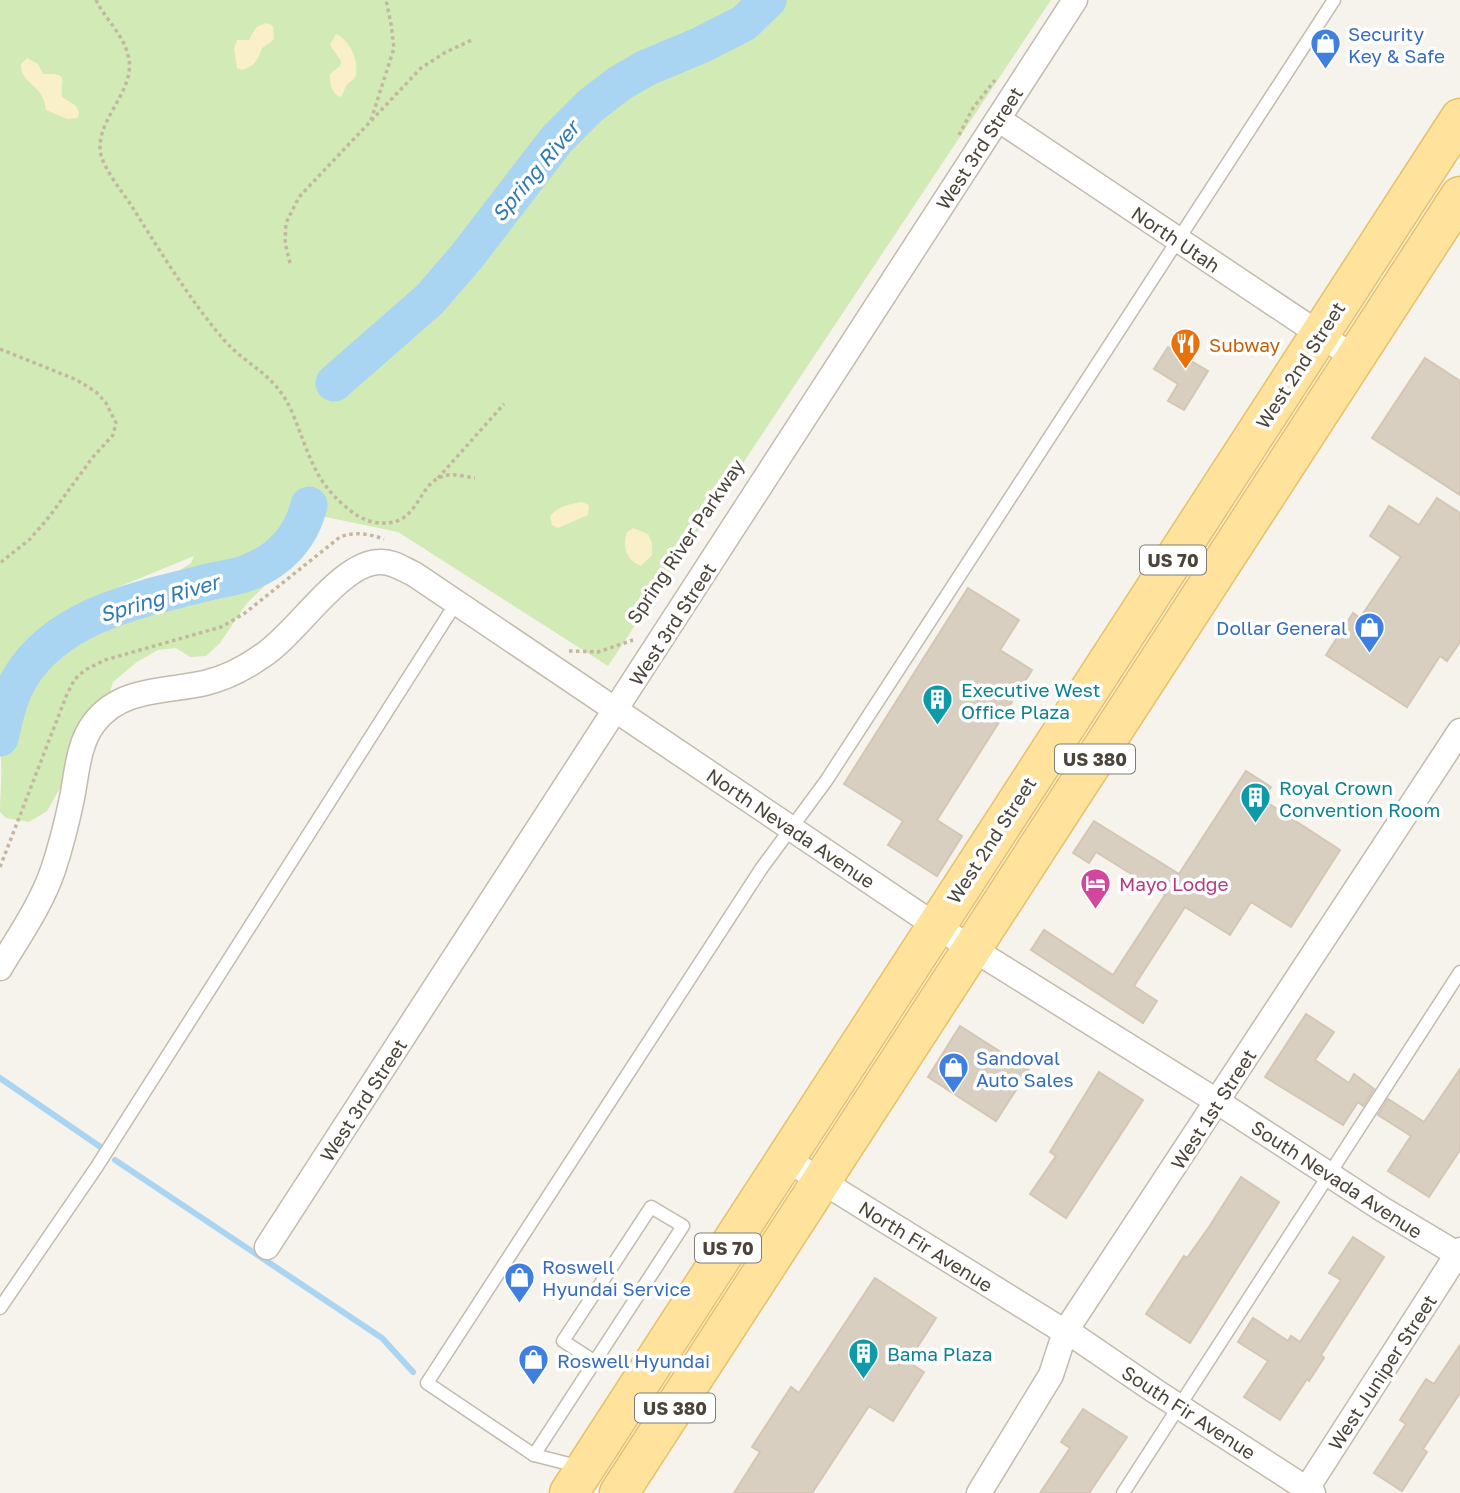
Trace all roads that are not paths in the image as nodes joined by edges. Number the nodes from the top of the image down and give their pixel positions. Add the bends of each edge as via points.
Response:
1 (1075, 0) edge
2 (1335, 0) edge
3 (998, 119) junction
4 (1460, 119) edge
5 (1460, 196) edge
6 (1179, 240) junction
7 (1319, 335) junction
8 (1355, 358) junction
9 (456, 603) junction
10 (616, 710) junction
11 (1460, 731) edge
12 (791, 828) junction
13 (936, 926) junction
14 (973, 950) junction
15 (0, 968) edge
16 (1460, 972) edge
17 (1218, 1102) junction
18 (786, 1158) junction
19 (1329, 1174) junction
20 (822, 1182) junction
21 (267, 1247) dead end
22 (1459, 1252) edge
23 (0, 1308) edge
24 (1065, 1332) junction
25 (594, 1361) junction
26 (1178, 1406) junction
27 (534, 1455) junction
28 (577, 1480) edge
29 (621, 1492) edge
30 (1308, 1492) edge
31 (979, 1493) edge
32 (1123, 1493) edge

1 - 3 street, West 3rd Street
2 - 6 lane
3 - 6 street, North Utah
3 - 10 street, West 3rd Street
4 - 7 main road, West 2nd Street / US 70
5 - 8 main road, US 380
6 - 7 street, North Utah
6 - 12 lane via 826,782
7 - 8 street, North Utah
7 - 13 main road, West 2nd Street / US 70
8 - 14 main road, US 380
9 - 10 street, North Nevada Avenue
9 - 15 street, North Nevada Avenue via 400,566 379,561 365,564 346,576 270,652 249,665 208,682 142,692 108,707 82,746 52,872
9 - 23 lane via 96,1168
10 - 12 street, North Nevada Avenue
10 - 21 street, West 3rd Street
11 - 17 street, West 1st Street
12 - 13 street, North Nevada Avenue
12 - 27 lane via 428,1382
13 - 14 street, North Nevada Avenue
13 - 18 main road, West 2nd Street / US 70
14 - 17 street, North Nevada Avenue
14 - 20 main road, US 380
16 - 19 lane
17 - 19 street, South Nevada Avenue
17 - 24 street, West 1st Street
18 - 20 street, North Fir Avenue
18 - 28 main road, West 2nd Street / US 70
19 - 22 street, South Nevada Avenue
19 - 26 lane
20 - 24 street, North Fir Avenue
20 - 29 main road, US 380
22 - 30 street, West Juniper Street
24 - 26 street, South Fir Avenue
24 - 31 street, West 1st Street via 1051,1375
25 - 25 lane via 683,1226 651,1207 563,1341
25 - 27 lane
26 - 30 street, South Fir Avenue
26 - 32 lane
27 - 28 lane
28 - 29 street

